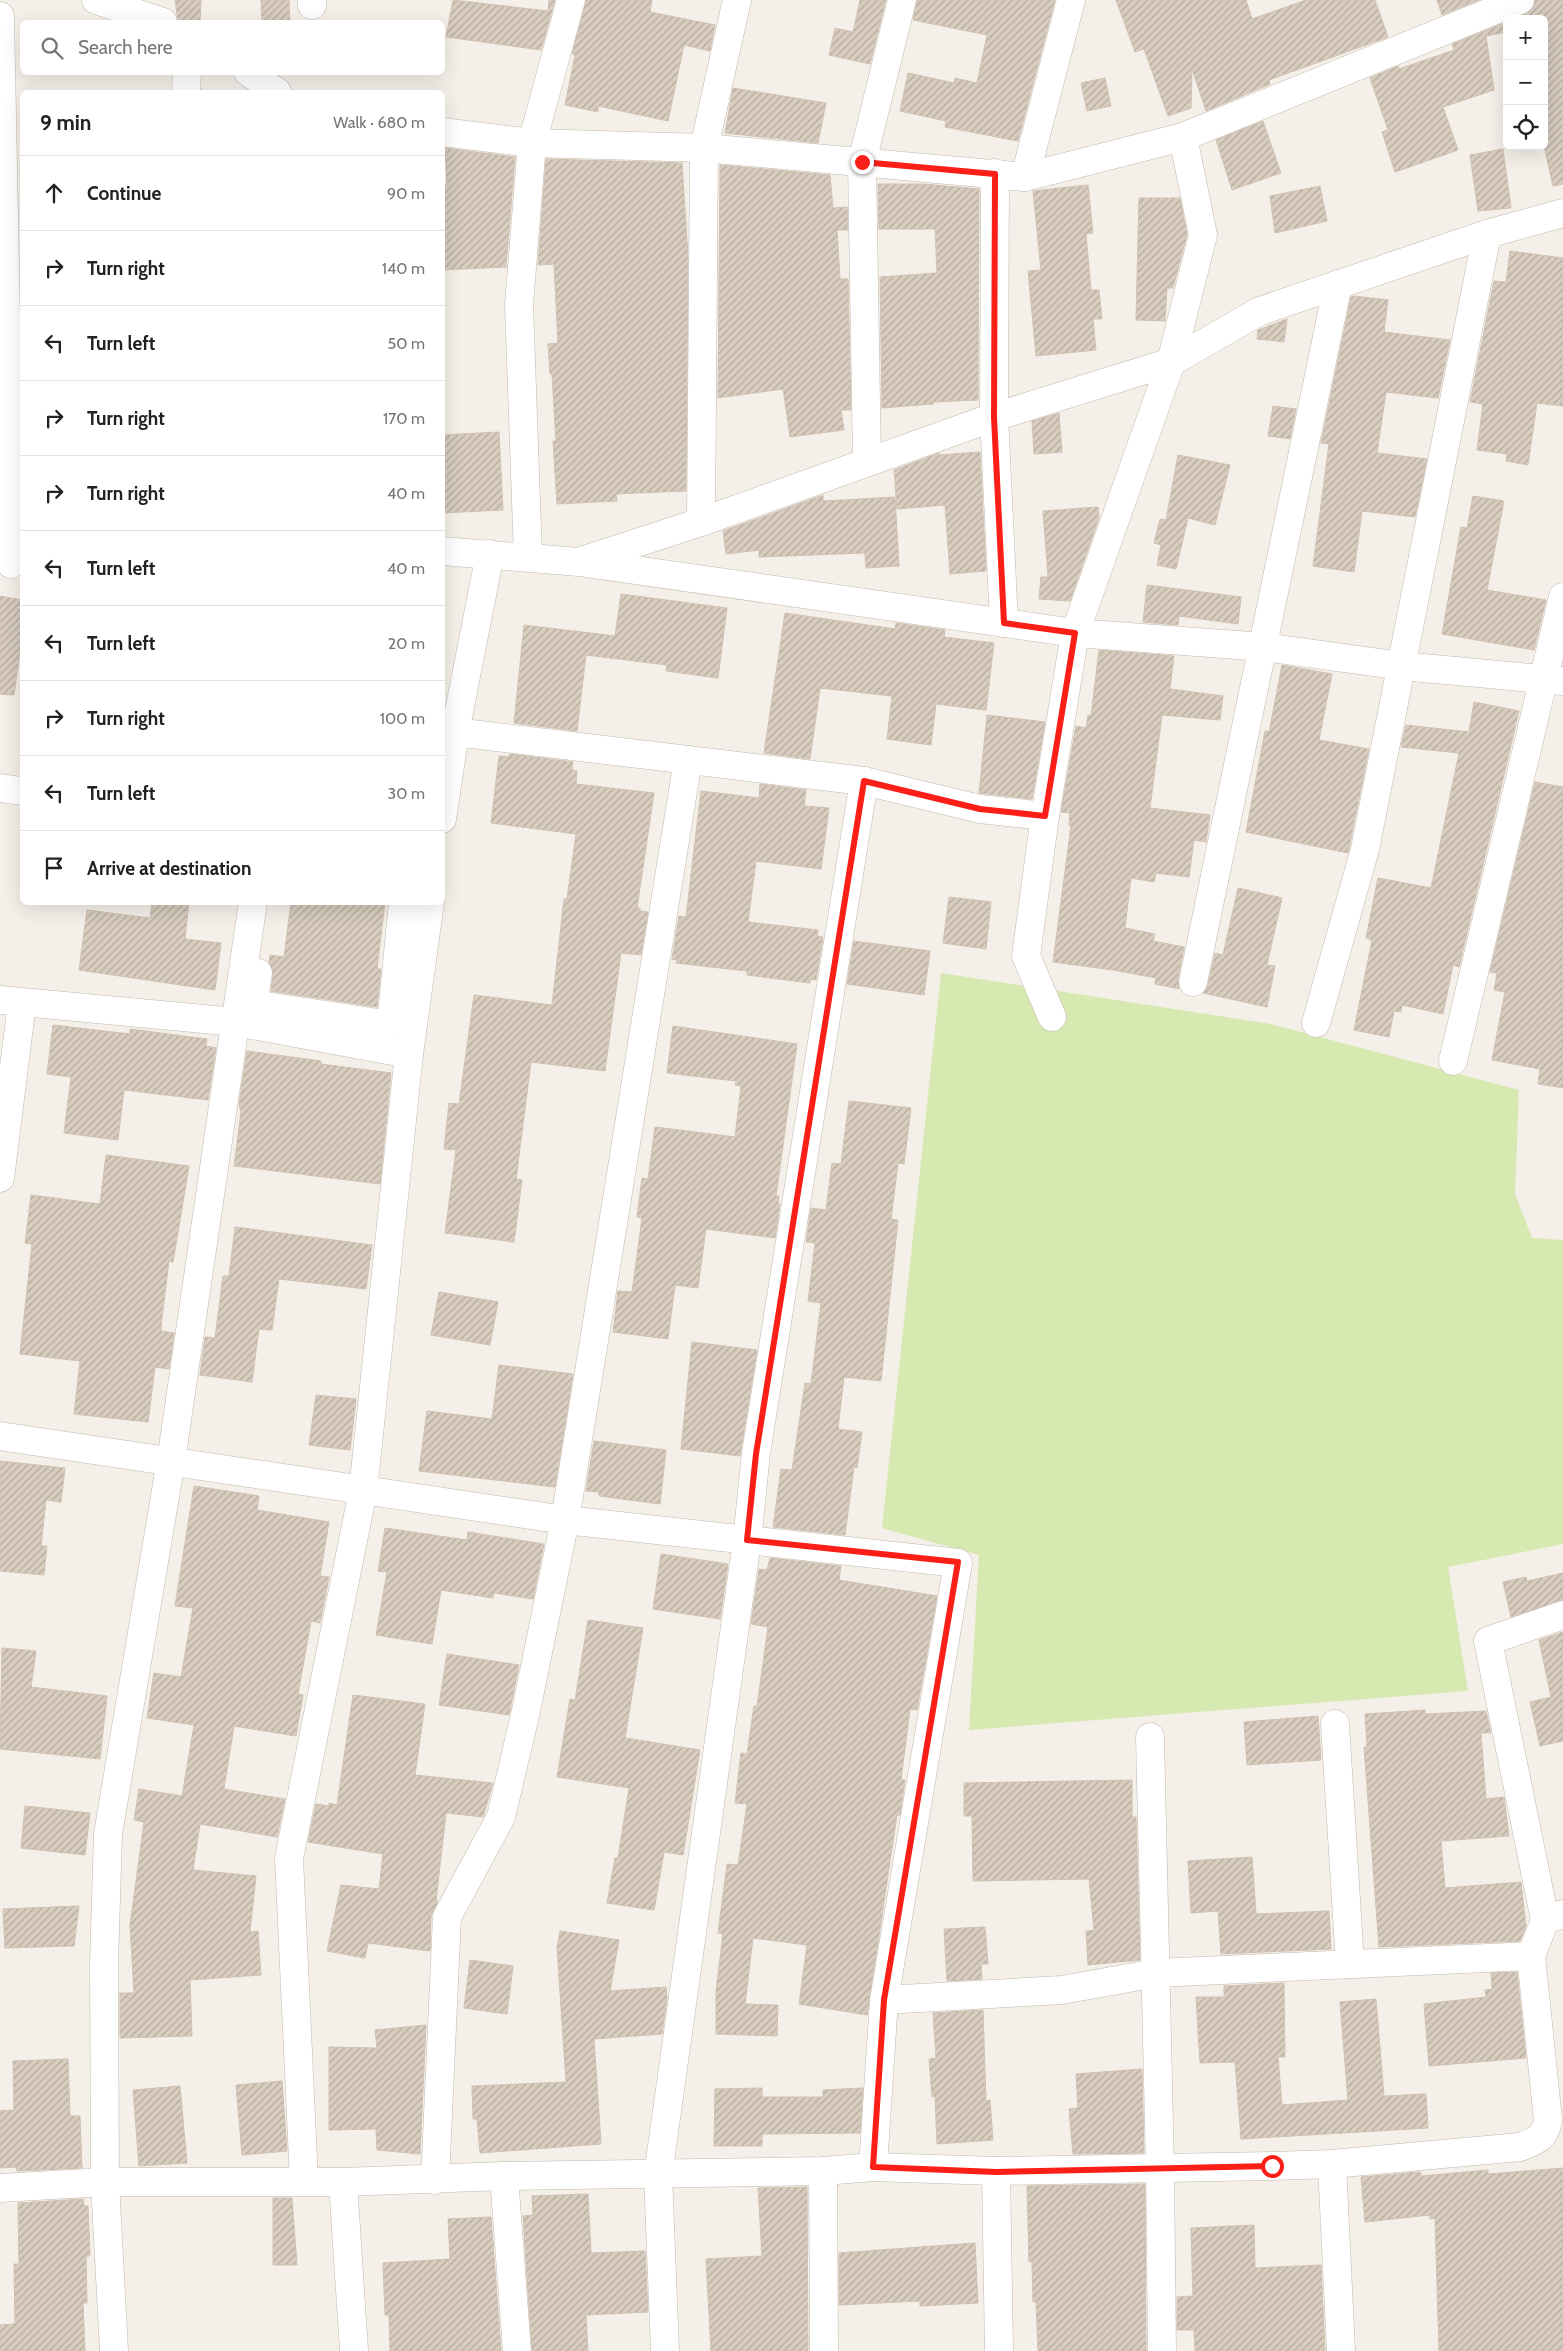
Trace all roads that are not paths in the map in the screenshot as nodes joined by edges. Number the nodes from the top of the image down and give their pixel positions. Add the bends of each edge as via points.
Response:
1 (96, 0) edge
2 (571, 0) edge
3 (737, 0) edge
4 (902, 0) edge
5 (1071, 0) edge
6 (1520, 0) edge
7 (0, 16) edge
8 (157, 20) edge
9 (187, 75) edge
10 (252, 75) edge
11 (186, 90) edge
12 (274, 90) edge
13 (445, 132) edge
14 (1182, 136) junction
15 (532, 143) junction
16 (704, 148) junction
17 (862, 162) junction
18 (995, 174) junction
19 (1025, 177) junction
20 (1563, 213) edge
21 (9, 221) edge
22 (1487, 234) junction
23 (1338, 284) junction
24 (1171, 362) junction
25 (994, 417) junction
26 (867, 461) junction
27 (701, 522) junction
28 (445, 551) edge
29 (490, 554) junction
30 (528, 557) junction
31 (579, 562) junction
32 (11, 564) edge
33 (1563, 597) edge
34 (1004, 623) junction
35 (1075, 633) junction
36 (1264, 647) junction
37 (1402, 666) junction
38 (1553, 681) edge
39 (455, 732) junction
40 (688, 760) junction
41 (864, 781) junction
42 (0, 788) edge
43 (20, 791) edge
44 (445, 799) edge
45 (1045, 816) junction
46 (252, 905) edge
47 (268, 905) edge
48 (403, 905) edge
49 (427, 905) edge
50 (1193, 982) dead end
51 (11, 1001) edge
52 (1052, 1017) dead end
53 (236, 1022) junction
54 (1316, 1023) dead end
55 (409, 1054) junction
56 (1453, 1061) dead end
57 (0, 1178) edge
58 (0, 1436) edge
59 (171, 1461) junction
60 (363, 1491) junction
61 (564, 1520) junction
62 (747, 1540) junction
63 (1563, 1615) edge
64 (1335, 1724) dead end
65 (1150, 1737) dead end
66 (1554, 1917) edge
67 (1531, 1956) junction
68 (1350, 1964) junction
69 (1156, 1973) junction
70 (884, 2000) junction
71 (1556, 2118) edge
72 (1332, 2164) junction
73 (873, 2167) junction
74 (1160, 2168) junction
75 (823, 2172) junction
76 (996, 2172) junction
77 (658, 2175) junction
78 (504, 2176) junction
79 (435, 2180) junction
80 (304, 2181) junction
81 (105, 2182) junction
82 (343, 2182) junction
83 (0, 2188) edge
84 (114, 2351) edge
85 (354, 2351) edge
86 (517, 2351) edge
87 (665, 2351) edge
88 (824, 2351) edge
89 (999, 2351) edge
90 (1162, 2351) edge
91 (1341, 2351) edge

1 - 8 street
2 - 15 street
3 - 16 street
4 - 17 street
5 - 19 street
6 - 14 street
7 - 21 street
9 - 11 street
10 - 12 street
13 - 15 street
14 - 19 street
14 - 24 street via 1203,235
15 - 16 street
15 - 30 street via 519,305
16 - 17 street
16 - 27 street
17 - 18 street
17 - 26 street
18 - 19 street
18 - 25 street
20 - 22 street
21 - 32 street
22 - 23 street
22 - 37 street
23 - 24 street via 1260,311
23 - 36 street
24 - 25 street
24 - 35 street
25 - 26 street
25 - 34 street
26 - 27 street
27 - 31 street
28 - 29 street
29 - 30 street
29 - 39 street
30 - 31 street
31 - 34 street
33 - 38 street
34 - 35 street
35 - 36 street
35 - 45 street
36 - 37 street
36 - 50 street
37 - 38 street
37 - 54 street via 1365,849
38 - 56 street
39 - 40 street
39 - 44 street
40 - 41 street
40 - 61 street
41 - 45 street via 980,809
41 - 62 street via 756,1454
42 - 43 street
45 - 52 street via 1026,956
46 - 53 street
47 - 48 street via 253,1004 391,1025
49 - 55 street
51 - 53 street
51 - 57 street
53 - 55 street
53 - 59 street
55 - 60 street
58 - 59 street
59 - 60 street
59 - 81 street via 108,1834 104,1964
60 - 61 street
60 - 80 street via 289,1858
61 - 62 street
61 - 79 street via 501,1817 447,1917
62 - 70 street via 958,1562
62 - 77 street
63 - 66 street via 1488,1641
64 - 68 street
65 - 69 street
66 - 67 street
67 - 68 street
67 - 71 street
68 - 69 street
69 - 70 street via 1062,1990
69 - 74 street
70 - 73 street
71 - 72 street via 1540,2138 1520,2147
72 - 74 street
72 - 91 street
73 - 75 street
73 - 76 street
74 - 76 street
74 - 90 street
75 - 77 street
75 - 88 street
76 - 89 street
77 - 78 street
77 - 87 street
78 - 79 street
78 - 86 street
79 - 82 street
80 - 81 street
80 - 82 street
81 - 83 street
81 - 84 street
82 - 85 street

